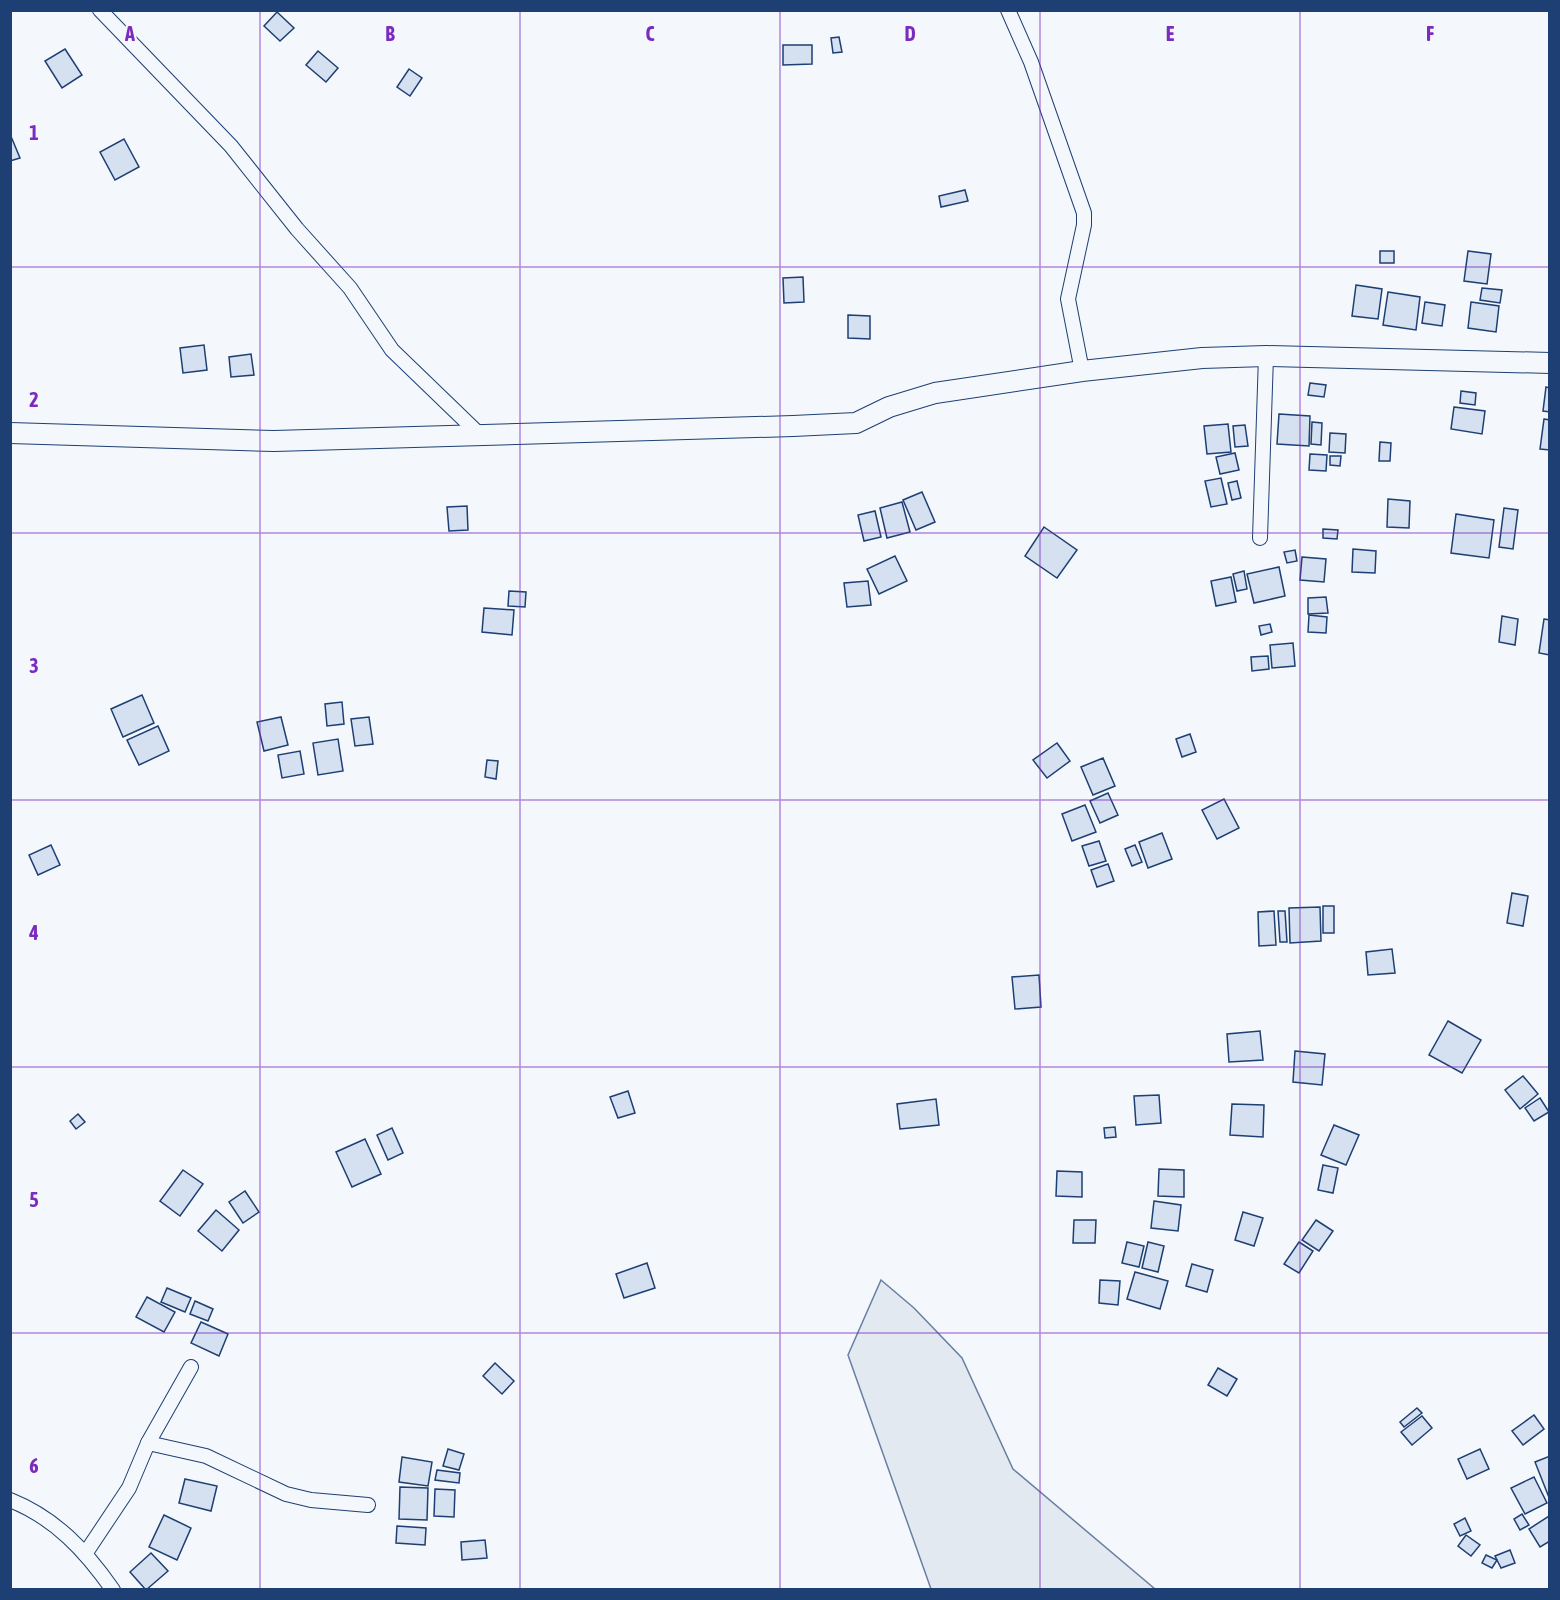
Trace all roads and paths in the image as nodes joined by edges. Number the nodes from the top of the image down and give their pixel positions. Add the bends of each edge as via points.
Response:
1 (100, 10) edge
2 (1008, 10) edge
3 (1266, 356) junction
4 (1550, 363) edge
5 (1083, 371) junction
6 (10, 433) edge
7 (479, 434) junction
8 (1260, 538) dead end
9 (191, 1367) dead end
10 (148, 1443) junction
11 (10, 1500) edge
12 (368, 1505) dead end
13 (85, 1554) junction
14 (113, 1590) edge

1 - 7 street via 231,146 350,288 392,350
2 - 5 street via 1031,62 1084,213 1068,299
3 - 4 main road
3 - 5 main road via 1202,358
3 - 8 street
5 - 7 main road via 935,393 889,407 856,423
6 - 7 main road via 274,441
9 - 10 street
10 - 12 street via 206,1456 286,1494
10 - 13 street via 129,1488
11 - 13 street via 36,1510
13 - 14 street

